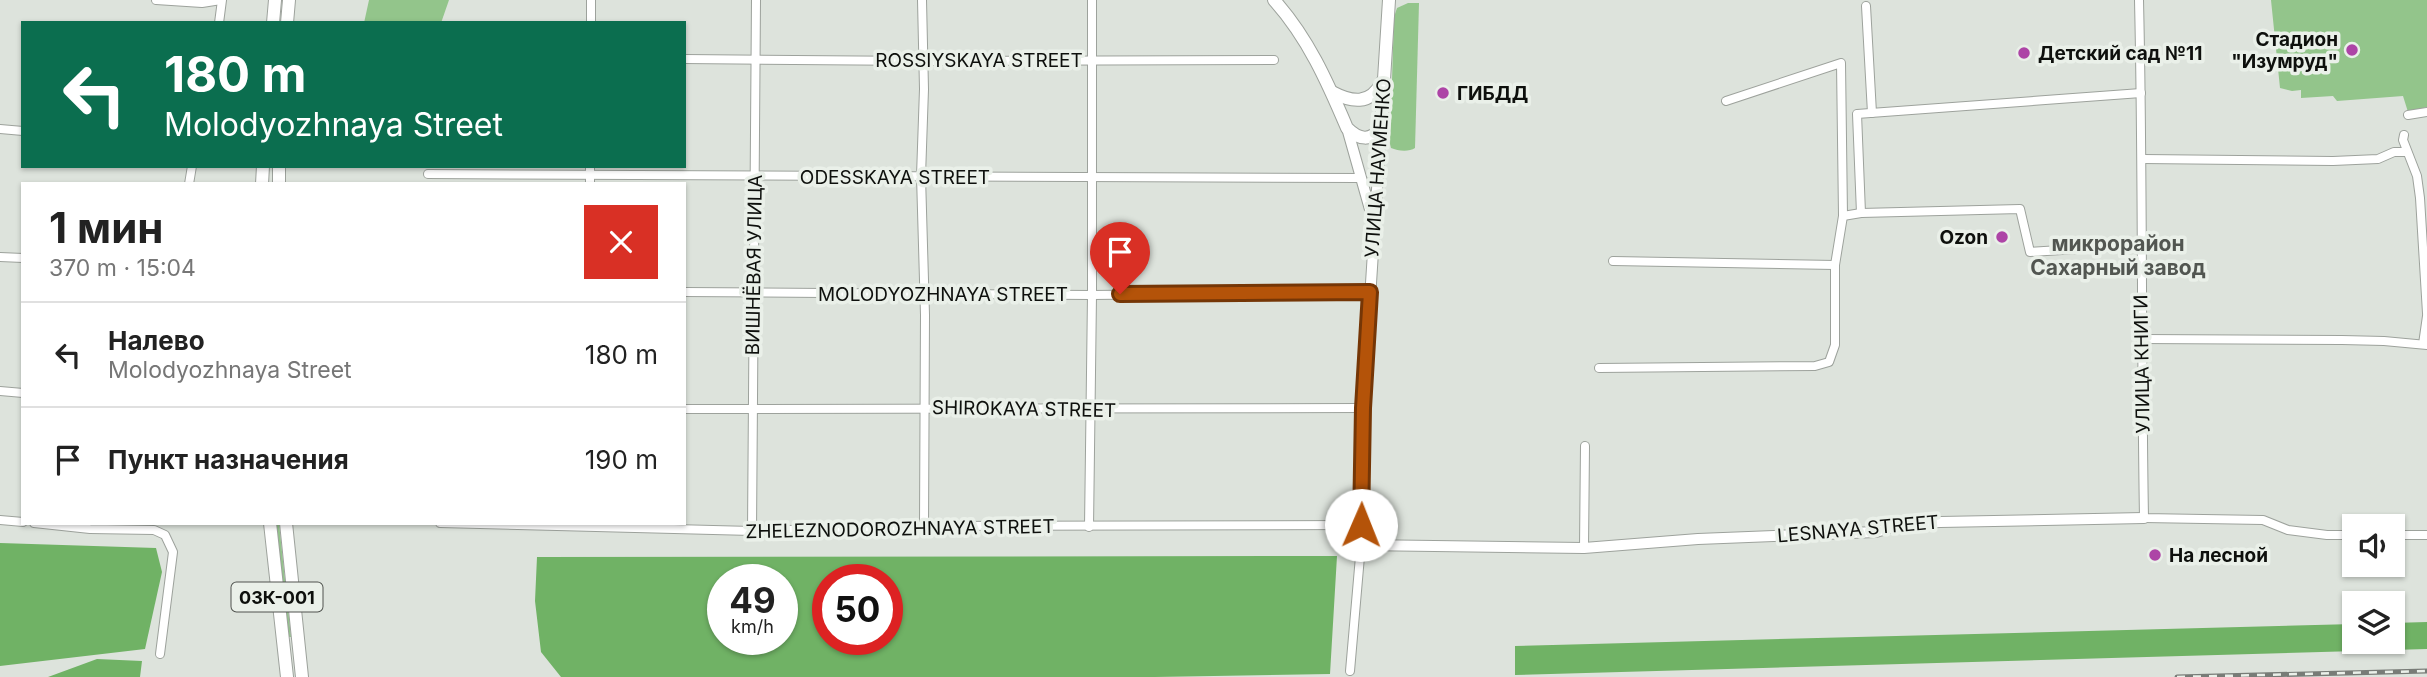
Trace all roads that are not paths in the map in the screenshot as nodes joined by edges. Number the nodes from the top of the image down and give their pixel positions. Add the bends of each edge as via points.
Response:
1 (156, 0) edge
2 (221, 0) edge
3 (275, 0) edge
4 (289, 0) edge
5 (591, 0) edge
6 (756, 0) edge
7 (922, 0) edge
8 (1092, 0) edge
9 (1273, 0) edge
10 (1389, 0) edge
11 (2139, 0) edge
12 (1866, 6) dead end
13 (219, 21) edge
14 (273, 21) edge
15 (287, 21) edge
16 (590, 21) edge
17 (686, 59) edge
18 (756, 60) junction
19 (1091, 60) junction
20 (1274, 60) dead end
21 (922, 61) junction
22 (1332, 92) junction
23 (2141, 93) junction
24 (1372, 100) junction
25 (1726, 101) dead end
26 (2427, 112) edge
27 (1872, 113) junction
28 (2408, 115) dead end
29 (1381, 127) junction
30 (1347, 128) junction
31 (0, 129) edge
32 (21, 131) edge
33 (2404, 135) dead end
34 (2407, 152) junction
35 (2143, 159) junction
36 (428, 174) dead end
37 (590, 175) edge
38 (921, 176) junction
39 (1092, 177) junction
40 (755, 178) junction
41 (1361, 178) junction
42 (1861, 213) junction
43 (1843, 216) junction
44 (1374, 220) junction
45 (2140, 245) junction
46 (0, 257) edge
47 (21, 258) edge
48 (1613, 261) dead end
49 (1835, 265) junction
50 (686, 292) edge
51 (1370, 292) junction
52 (754, 293) junction
53 (924, 294) junction
54 (1092, 295) junction
55 (2427, 314) edge
56 (2141, 339) junction
57 (2425, 345) edge
58 (1599, 368) dead end
59 (0, 391) edge
60 (21, 393) edge
61 (923, 408) junction
62 (1363, 408) junction
63 (686, 409) edge
64 (753, 410) junction
65 (1090, 410) junction
66 (1585, 446) dead end
67 (2144, 518) junction
68 (0, 520) edge
69 (21, 522) edge
70 (53, 525) edge
71 (270, 525) edge
72 (286, 525) edge
73 (587, 525) edge
74 (1361, 525) junction
75 (924, 526) junction
76 (1088, 527) junction
77 (752, 531) junction
78 (2342, 535) edge
79 (2405, 535) edge
80 (2427, 535) edge
81 (1361, 545) junction
82 (1584, 548) junction
83 (160, 653) dead end
84 (1350, 671) dead end
85 (302, 673) edge
86 (286, 674) edge

1 - 2 street
2 - 13 street
3 - 14 main road
4 - 15 main road
5 - 16 street
6 - 18 street, ВИШНЁВАЯ УЛИЦА
7 - 21 street
8 - 19 street
9 - 22 main road via 1296,25
10 - 24 main road, УЛИЦА НАУМЕНКО via 1383,79
11 - 23 street, УЛИЦА КНИГИ
12 - 27 street
17 - 18 street, ROSSIYSKAYA STREET
18 - 21 street, ROSSIYSKAYA STREET
18 - 40 street, ВИШНЁВАЯ УЛИЦА
19 - 20 street, ROSSIYSKAYA STREET
19 - 21 street, ROSSIYSKAYA STREET
19 - 39 street
21 - 38 street
22 - 24 main road via 1354,101
22 - 30 main road
23 - 27 street
23 - 35 street, УЛИЦА КНИГИ
24 - 29 main road, УЛИЦА НАУМЕНКО
24 - 30 main road via 1351,113
25 - 43 street via 1841,63
26 - 28 street
27 - 42 street via 1857,114
29 - 30 main road via 1367,138
29 - 44 street, УЛИЦА НАУМЕНКО
30 - 41 street
31 - 32 street
33 - 34 street
34 - 35 street via 2333,161
34 - 55 street via 2420,198
35 - 45 street, УЛИЦА КНИГИ
36 - 37 street, ODESSKAYA STREET
37 - 40 street, ODESSKAYA STREET
38 - 39 street, ODESSKAYA STREET
38 - 40 street, ODESSKAYA STREET
38 - 53 street
39 - 41 street, ODESSKAYA STREET
39 - 54 street
40 - 52 street, ВИШНЁВАЯ УЛИЦА
41 - 44 street
42 - 43 street
42 - 45 street via 2020,209 2030,252
43 - 49 street
44 - 51 street, УЛИЦА НАУМЕНКО
45 - 56 street, УЛИЦА КНИГИ
46 - 47 street
48 - 49 street
49 - 58 street via 1835,345 1829,362 1815,366
50 - 52 street, MOLODYOZHNAYA STREET
51 - 54 street, MOLODYOZHNAYA STREET
51 - 62 street, УЛИЦА НАУМЕНКО
52 - 53 street, MOLODYOZHNAYA STREET
52 - 64 street, ВИШНЁВАЯ УЛИЦА
53 - 54 street, MOLODYOZHNAYA STREET
53 - 61 street
54 - 65 street
55 - 57 street
56 - 57 street
56 - 67 street, УЛИЦА КНИГИ
59 - 60 street
61 - 64 street, SHIROKAYA STREET
61 - 65 street, SHIROKAYA STREET
61 - 75 street
62 - 65 street, SHIROKAYA STREET
62 - 74 street, УЛИЦА НАУМЕНКО
63 - 64 street, SHIROKAYA STREET
64 - 77 street, ВИШНЁВАЯ УЛИЦА
65 - 76 street
66 - 82 street
67 - 78 street, LESNAYA STREET via 2263,520 2288,530
67 - 82 street, LESNAYA STREET via 1940,522 1903,524 1875,532
68 - 69 street
70 - 83 street via 154,530 166,535 173,552
71 - 86 main road, 03К-001
72 - 85 main road, 03К-001
73 - 77 street, ZHELEZNODOROZHNAYA STREET
74 - 76 street, ZHELEZNODOROZHNAYA STREET
74 - 81 street, УЛИЦА НАУМЕНКО
75 - 76 street, ZHELEZNODOROZHNAYA STREET
75 - 77 street, ZHELEZNODOROZHNAYA STREET
79 - 80 street
81 - 82 street, LESNAYA STREET
81 - 84 street, УЛИЦА НАУМЕНКО

